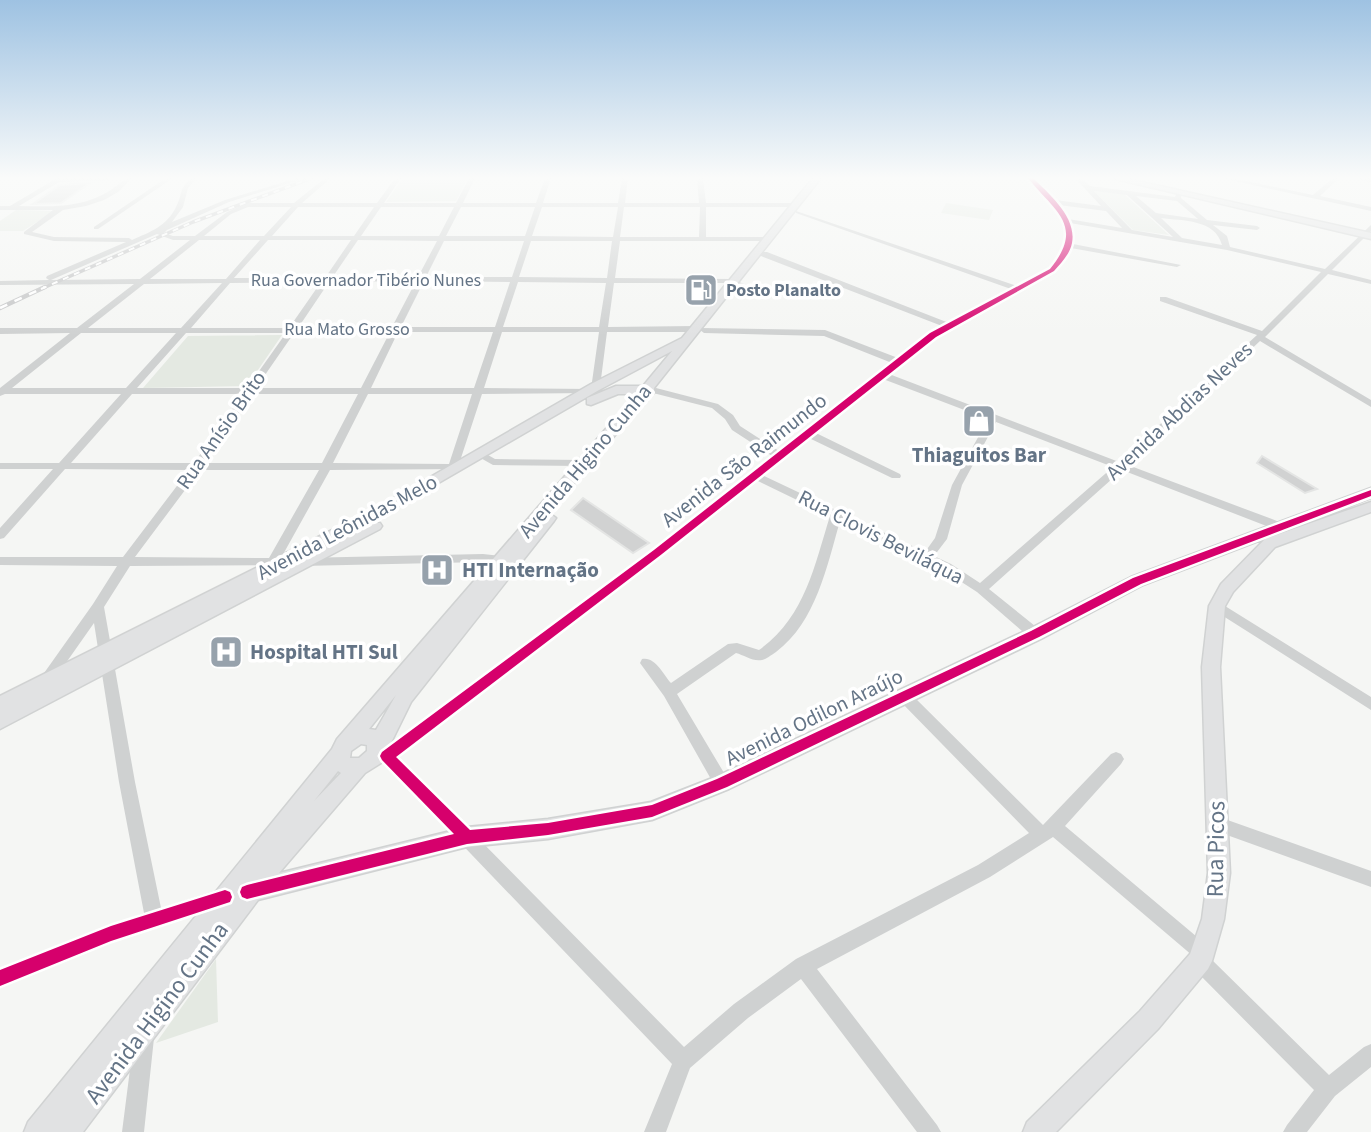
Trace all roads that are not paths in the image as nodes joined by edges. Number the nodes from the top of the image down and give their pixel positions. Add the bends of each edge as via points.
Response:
1 (29, 231) edge
2 (206, 231) edge
3 (274, 231) edge
4 (360, 231) edge
5 (445, 231) edge
6 (533, 231) edge
7 (617, 231) edge
8 (702, 231) edge
9 (775, 231) edge
10 (780, 231) edge
11 (857, 231) edge
12 (1070, 231) edge
13 (1129, 231) edge
14 (1170, 231) edge
15 (1215, 231) edge
16 (162, 232) joint
17 (1369, 232) edge
18 (196, 238) junction
19 (268, 238) junction
20 (355, 238) junction
21 (616, 238) junction
22 (441, 239) junction
23 (530, 239) junction
24 (702, 239) junction
25 (767, 239) junction
26 (1179, 239) junction
27 (133, 240) junction
28 (1068, 245) junction
29 (1227, 248) junction
30 (764, 254) junction
31 (1177, 265) dead end
32 (1327, 272) junction
33 (50, 278) dead end
34 (421, 279) junction
35 (516, 279) junction
36 (611, 279) junction
37 (326, 280) junction
38 (142, 281) junction
39 (229, 281) junction
40 (736, 282) junction
41 (1371, 282) edge
42 (0, 283) edge
43 (1019, 289) junction
44 (1163, 299) dead end
45 (949, 326) junction
46 (499, 328) junction
47 (291, 329) junction
48 (395, 329) junction
49 (186, 330) junction
50 (604, 330) junction
51 (0, 331) edge
52 (80, 331) junction
53 (695, 332) junction
54 (1261, 335) junction
55 (899, 362) junction
56 (634, 366) junction
57 (882, 375) junction
58 (364, 389) junction
59 (592, 389) junction
60 (250, 390) junction
61 (480, 390) junction
62 (651, 390) junction
63 (131, 391) junction
64 (1, 392) edge
65 (1371, 404) edge
66 (993, 418) junction
67 (808, 433) junction
68 (779, 456) junction
69 (486, 458) junction
70 (583, 463) junction
71 (327, 465) junction
72 (0, 466) edge
73 (64, 466) junction
74 (197, 466) junction
75 (1121, 466) junction
76 (456, 467) junction
77 (753, 475) junction
78 (896, 476) dead end
79 (1371, 493) edge
80 (1371, 506) edge
81 (837, 513) junction
82 (1286, 531) junction
83 (0, 535) edge
84 (928, 556) junction
85 (127, 560) junction
86 (509, 560) junction
87 (0, 561) edge
88 (279, 562) junction
89 (307, 562) junction
90 (981, 589) junction
91 (1217, 606) junction
92 (98, 607) junction
93 (1035, 634) junction
94 (106, 659) junction
95 (647, 663) dead end
96 (44, 683) junction
97 (669, 692) junction
98 (904, 695) junction
99 (1371, 704) edge
100 (0, 705) edge
101 (0, 721) edge
102 (344, 748) junction
103 (381, 752) junction
104 (1116, 759) dead end
105 (358, 768) junction
106 (722, 783) junction
107 (1219, 825) junction
108 (1048, 831) junction
109 (467, 837) junction
110 (1371, 879) edge
111 (236, 894) junction
112 (154, 918) junction
113 (1201, 957) junction
114 (803, 966) junction
115 (0, 978) edge
116 (144, 1033) junction
117 (1371, 1054) edge
118 (682, 1061) junction
119 (1328, 1089) junction
120 (38, 1132) edge
121 (66, 1132) edge
122 (133, 1132) edge
123 (655, 1132) edge
124 (930, 1132) edge
125 (1037, 1132) edge
126 (1294, 1132) edge

1 - 27 street via 26,233 54,239
2 - 18 street
3 - 19 street
4 - 20 street, Rua Anísio Brito
5 - 22 street
6 - 23 street
7 - 21 street
8 - 24 street
9 - 25 main road, Avenida Higino Cunha
10 - 30 main road, Avenida Higino Cunha
11 - 43 street
12 - 28 street
13 - 26 street
14 - 26 street
15 - 29 street
16 - 18 street via 168,238
16 - 27 street
17 - 32 street, Avenida Abdias Neves
18 - 19 street
18 - 38 street
19 - 20 street
19 - 39 street
20 - 22 street
20 - 37 street, Rua Anísio Brito
21 - 23 street
21 - 24 street
21 - 36 street
22 - 23 street
22 - 34 street
23 - 35 street
24 - 25 street
25 - 40 main road, Avenida Higino Cunha
26 - 29 street
27 - 33 street
28 - 31 street
28 - 43 street, Avenida São Raimundo via 1052,270
29 - 32 street
30 - 40 main road, Avenida Higino Cunha
30 - 45 street
32 - 41 street
32 - 54 street, Avenida Abdias Neves
34 - 35 street, Rua Governador Tibério Nunes
34 - 37 street, Rua Governador Tibério Nunes
34 - 48 street
35 - 36 street, Rua Governador Tibério Nunes
35 - 46 street
36 - 40 street, Rua Governador Tibério Nunes
36 - 50 street
37 - 39 street, Rua Governador Tibério Nunes
37 - 47 street, Rua Anísio Brito
38 - 39 street, Rua Governador Tibério Nunes
38 - 42 street, Rua Governador Tibério Nunes
38 - 52 street
39 - 49 street
40 - 53 main road, Avenida Higino Cunha
43 - 45 street, Avenida São Raimundo
44 - 54 street
45 - 55 street, Avenida São Raimundo
46 - 48 street, Rua Mato Grosso
46 - 50 street, Rua Mato Grosso
46 - 61 street
47 - 48 street, Rua Mato Grosso
47 - 49 street, Rua Mato Grosso
47 - 60 street, Rua Anísio Brito
48 - 58 street
49 - 52 street, Rua Mato Grosso
49 - 63 street
50 - 53 street, Rua Mato Grosso
50 - 59 street
51 - 52 street, Rua Mato Grosso
52 - 64 street
53 - 55 street, Rua Mato Grosso via 825,333
53 - 56 main road, Avenida Leônidas Melo
53 - 62 main road, Avenida Higino Cunha
53 - 62 main road, Avenida Higino Cunha
54 - 65 street
54 - 75 street, Avenida Abdias Neves
55 - 57 street, Avenida São Raimundo
56 - 59 main road, Avenida Leônidas Melo
56 - 62 main road via 628,378
57 - 66 street
57 - 67 street, Avenida São Raimundo
58 - 60 street
58 - 61 street
58 - 71 street
59 - 61 street
59 - 69 main road, Avenida Leônidas Melo
60 - 63 street
60 - 74 street, Rua Anísio Brito
61 - 76 street
62 - 68 street via 715,406 736,428
62 - 69 main road, Avenida Leônidas Melo via 604,394
62 - 70 main road, Avenida Higino Cunha
62 - 86 main road, Avenida Higino Cunha
63 - 64 street
63 - 73 street
66 - 75 street
66 - 84 street via 957,485 941,539
67 - 68 street, Avenida São Raimundo
67 - 78 street
68 - 77 street, Avenida São Raimundo
69 - 70 street
69 - 76 main road, Avenida Leônidas Melo
69 - 89 main road, Avenida Leônidas Melo
70 - 86 main road, Avenida Higino Cunha
71 - 74 street
71 - 76 street
71 - 88 street
72 - 73 street
73 - 74 street
73 - 83 street
74 - 85 street, Rua Anísio Brito
75 - 82 street
75 - 90 street, Avenida Abdias Neves
76 - 88 main road, Avenida Leônidas Melo
77 - 81 street, Rua Clovis Beviláqua
77 - 103 street, Avenida São Raimundo via 532,648
79 - 82 main road, Avenida Odilon Araújo
80 - 82 main road, Avenida Odilon Araújo
81 - 84 street, Rua Clovis Beviláqua
81 - 97 street via 798,621 767,652 758,656 733,648
82 - 91 main road, Rua Picos via 1227,588
82 - 93 main road, Avenida Odilon Araújo via 1137,581
84 - 90 street, Rua Clovis Beviláqua
85 - 87 street
85 - 88 street
85 - 92 street, Rua Anísio Brito
86 - 89 street
86 - 102 main road, Avenida Higino Cunha
86 - 103 main road, Avenida Higino Cunha via 405,697
88 - 89 street
88 - 94 main road, Avenida Leônidas Melo
89 - 94 main road, Avenida Leônidas Melo
90 - 93 street, Rua Clovis Beviláqua
91 - 99 street
91 - 107 main road, Rua Picos via 1211,667
92 - 94 street
92 - 96 street, Rua Anísio Brito
93 - 98 main road, Avenida Odilon Araújo
94 - 96 main road, Avenida Leônidas Melo
94 - 101 main road, Avenida Leônidas Melo
94 - 112 street
95 - 97 street
96 - 100 main road, Avenida Leônidas Melo
97 - 106 street
98 - 106 main road, Avenida Odilon Araújo
98 - 108 street
102 - 103 main road via 367,736
102 - 105 main road via 342,764
102 - 111 main road, Avenida Higino Cunha
103 - 105 main road, Avenida Higino Cunha
103 - 109 street
104 - 108 street
105 - 111 main road, Avenida Higino Cunha
106 - 109 main road, Avenida Odilon Araújo via 652,811 621,818
107 - 110 street
107 - 113 main road, Rua Picos via 1216,897
108 - 113 street
108 - 114 street via 984,871
109 - 111 main road, Avenida Odilon Araújo
109 - 118 street
111 - 112 street
111 - 116 main road, Avenida Higino Cunha
111 - 120 main road, Avenida Higino Cunha
112 - 115 street
113 - 119 street
113 - 125 main road, Rua Picos via 1149,1020
114 - 118 street
114 - 124 street
116 - 121 main road, Avenida Higino Cunha
116 - 122 street
117 - 119 street
118 - 123 street
119 - 126 street

